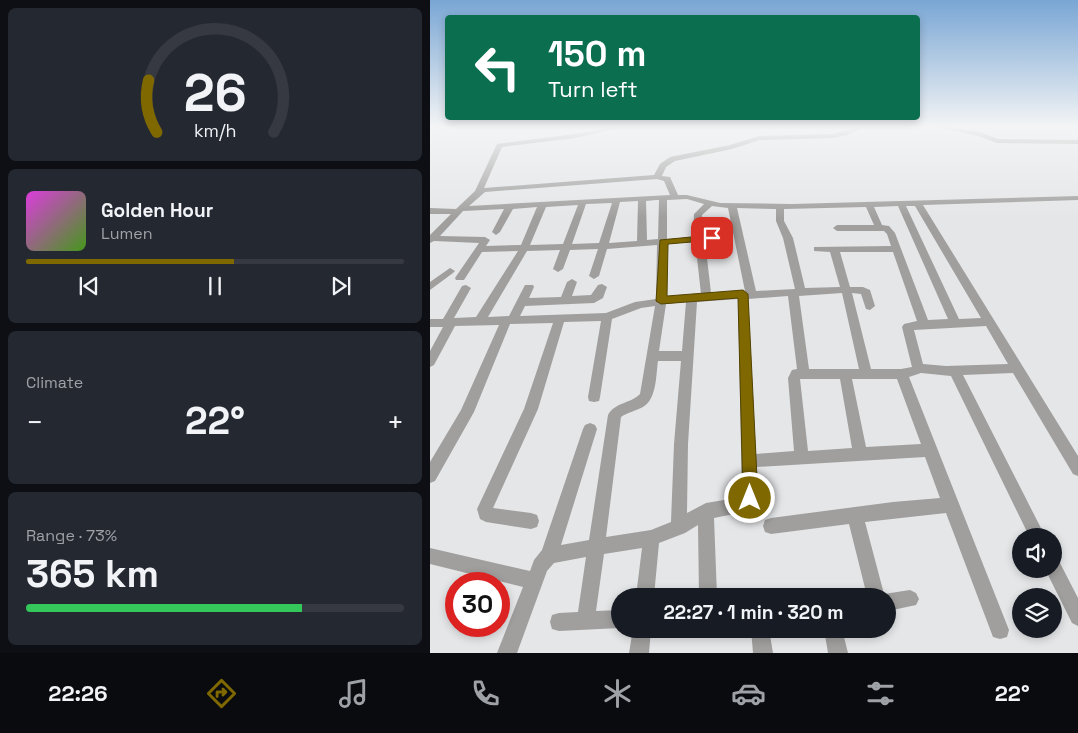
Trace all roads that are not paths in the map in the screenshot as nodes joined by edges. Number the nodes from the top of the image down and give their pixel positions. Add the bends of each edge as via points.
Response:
1 (494, 157) edge
2 (678, 157) edge
3 (657, 177) junction
4 (479, 191) junction
5 (670, 195) junction
6 (550, 196) junction
7 (642, 198) junction
8 (1078, 198) edge
9 (617, 200) junction
10 (583, 202) junction
11 (710, 203) junction
12 (901, 203) junction
13 (869, 204) junction
14 (918, 204) junction
15 (732, 205) junction
16 (510, 206) junction
17 (780, 206) junction
18 (430, 211) edge
19 (461, 211) junction
20 (837, 228) dead end
21 (879, 228) junction
22 (496, 232) dead end
23 (712, 238) dead end
24 (431, 239) edge
25 (698, 239) junction
26 (664, 242) junction
27 (642, 244) junction
28 (604, 246) junction
29 (567, 247) junction
30 (524, 248) junction
31 (481, 249) junction
32 (817, 249) dead end
33 (897, 249) junction
34 (834, 250) junction
35 (702, 258) dead end
36 (558, 269) dead end
37 (450, 271) dead end
38 (594, 276) dead end
39 (460, 278) dead end
40 (572, 282) dead end
41 (529, 286) dead end
42 (430, 287) edge
43 (602, 287) dead end
44 (466, 288) dead end
45 (846, 290) junction
46 (797, 291) junction
47 (747, 294) junction
48 (706, 296) junction
49 (692, 297) junction
50 (570, 300) junction
51 (661, 301) junction
52 (522, 302) junction
53 (870, 306) dead end
54 (608, 317) junction
55 (563, 320) junction
56 (509, 321) junction
57 (479, 322) junction
58 (990, 322) junction
59 (430, 323) edge
60 (449, 323) junction
61 (955, 323) junction
62 (924, 324) junction
63 (653, 356) junction
64 (688, 356) junction
65 (430, 362) edge
66 (918, 368) junction
67 (1018, 368) junction
68 (955, 370) junction
69 (804, 374) junction
70 (845, 374) junction
71 (866, 374) junction
72 (901, 374) junction
73 (594, 397) dead end
74 (590, 428) dead end
75 (930, 450) junction
76 (860, 454) junction
77 (802, 457) junction
78 (750, 460) junction
79 (1078, 469) edge
80 (430, 476) edge
81 (950, 505) junction
82 (706, 511) junction
83 (855, 516) junction
84 (532, 521) dead end
85 (770, 526) dead end
86 (678, 528) junction
87 (1033, 528) edge
88 (651, 538) junction
89 (596, 546) junction
90 (550, 555) junction
91 (430, 556) edge
92 (1058, 578) edge
93 (534, 581) junction
94 (646, 588) edge
95 (708, 588) edge
96 (874, 588) edge
97 (910, 599) dead end
98 (896, 601) edge
99 (1078, 617) edge
100 (611, 619) edge
101 (586, 620) junction
102 (559, 622) dead end
103 (1000, 630) dead end
104 (641, 638) edge
105 (761, 638) edge
106 (835, 638) edge
107 (507, 653) edge
108 (639, 653) edge
109 (763, 653) edge
110 (838, 653) edge

1 - 4 street
2 - 3 street via 663,166
3 - 5 street via 667,179
3 - 6 street
4 - 6 street
4 - 19 street
5 - 7 street
5 - 11 street
5 - 26 street
6 - 10 street
6 - 16 street
6 - 30 street
7 - 9 street
7 - 27 street
8 - 14 street
9 - 10 street
9 - 28 street
10 - 29 street
11 - 15 street
11 - 25 street via 698,214
12 - 13 street
12 - 14 street
12 - 61 street
13 - 17 street
13 - 21 street
14 - 58 street
15 - 17 street
15 - 47 street
16 - 19 street
16 - 22 street
17 - 46 street via 780,221 788,238
18 - 19 street
19 - 24 street
20 - 21 street
21 - 33 street via 889,230
23 - 25 street
24 - 31 street via 484,240
25 - 26 street
26 - 27 street
26 - 51 street
27 - 28 street
28 - 29 street
28 - 38 street
29 - 30 street
29 - 36 street
30 - 31 street
30 - 57 street
31 - 39 street
32 - 34 street
33 - 34 street
33 - 62 street
34 - 45 street
35 - 48 street
37 - 42 street
40 - 50 street
41 - 52 street
43 - 50 street via 598,298
44 - 60 street
45 - 46 street
45 - 53 street via 863,290
45 - 71 street
46 - 47 street
46 - 69 street
47 - 48 street
47 - 78 street
48 - 49 street
49 - 51 street
49 - 64 street
50 - 52 street
50 - 55 street
51 - 54 street via 639,305
51 - 63 street
52 - 56 street
54 - 55 street
54 - 73 street
55 - 56 street
55 - 84 street via 531,409 485,509 492,516
56 - 57 street
56 - 80 street via 467,412
57 - 60 street
58 - 61 street
58 - 67 street
59 - 60 street
60 - 65 street
61 - 62 street
62 - 66 street via 908,327
63 - 64 street
63 - 89 street via 646,397 615,415
64 - 86 street
66 - 68 street
66 - 72 street
67 - 68 street
67 - 79 street
68 - 87 street
69 - 70 street
69 - 77 street via 796,374 794,378
70 - 71 street
70 - 76 street
71 - 72 street
72 - 75 street
74 - 90 street
75 - 76 street
75 - 81 street
76 - 77 street
77 - 78 street
78 - 82 street via 748,504
81 - 83 street
81 - 103 street
82 - 86 street
82 - 95 street
83 - 85 street
83 - 96 street
86 - 88 street
88 - 89 street
88 - 94 street
89 - 90 street
89 - 101 street
90 - 93 street via 540,566
91 - 93 street
92 - 99 street
93 - 107 street
97 - 98 street
100 - 101 street
101 - 102 street
104 - 108 street
105 - 109 street
106 - 110 street

